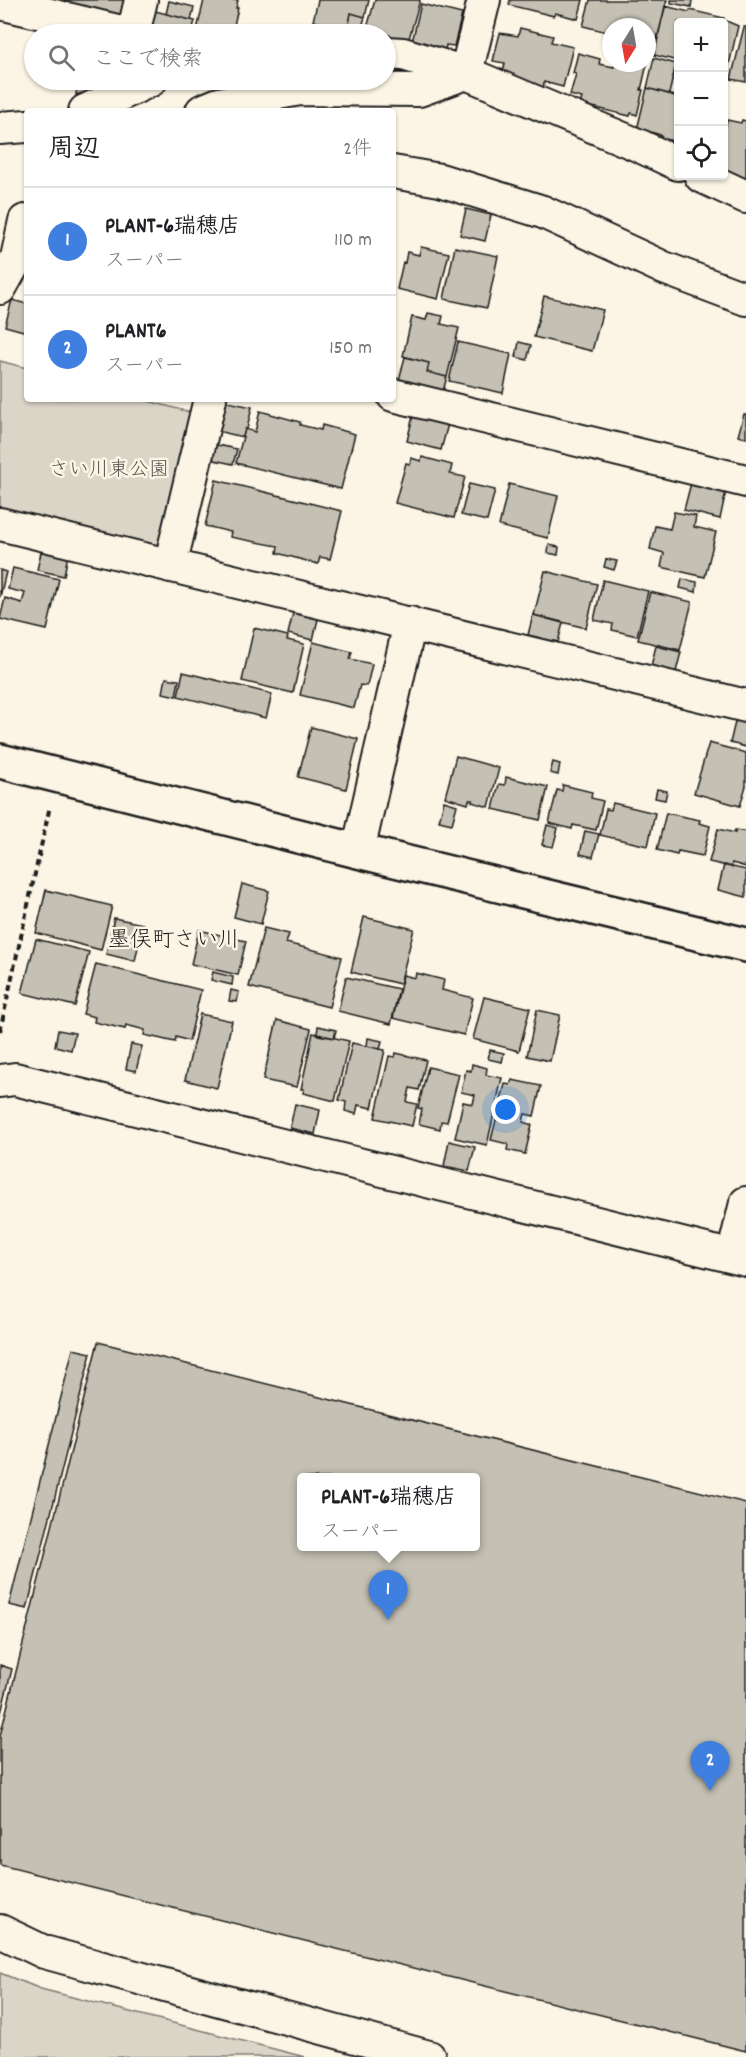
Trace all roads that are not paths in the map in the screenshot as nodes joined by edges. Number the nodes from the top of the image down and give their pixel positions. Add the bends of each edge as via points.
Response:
1 (141, 0) edge
2 (484, 0) edge
3 (0, 3) edge
4 (89, 24) edge
5 (134, 24) edge
6 (396, 54) edge
7 (466, 73) junction
8 (125, 90) edge
9 (295, 90) edge
10 (396, 90) edge
11 (91, 108) edge
12 (209, 108) edge
13 (24, 126) edge
14 (0, 128) edge
15 (674, 162) edge
16 (396, 172) edge
17 (710, 180) edge
18 (746, 197) edge
19 (17, 222) edge
20 (0, 288) edge
21 (746, 299) edge
22 (396, 395) edge
23 (209, 402) edge
24 (746, 481) edge
25 (0, 524) edge
26 (170, 566) junction
27 (410, 623) junction
28 (746, 706) edge
29 (0, 761) edge
30 (358, 851) junction
31 (746, 945) edge
32 (0, 1081) edge
33 (746, 1203) edge
34 (739, 1258) edge
35 (0, 1931) edge
36 (429, 2057) edge

1 - 5 street
2 - 7 street
3 - 4 street
6 - 7 street
7 - 10 street via 419,90
7 - 15 street
8 - 11 street
9 - 12 street
13 - 14 street
16 - 21 street via 441,180 543,212 664,268
17 - 18 street
19 - 20 street via 17,258
22 - 24 street
23 - 26 street
25 - 26 street
26 - 27 street
27 - 28 street
27 - 30 street
29 - 30 street
30 - 31 street
32 - 34 street via 15,1079
33 - 34 street
35 - 36 street via 44,1952

